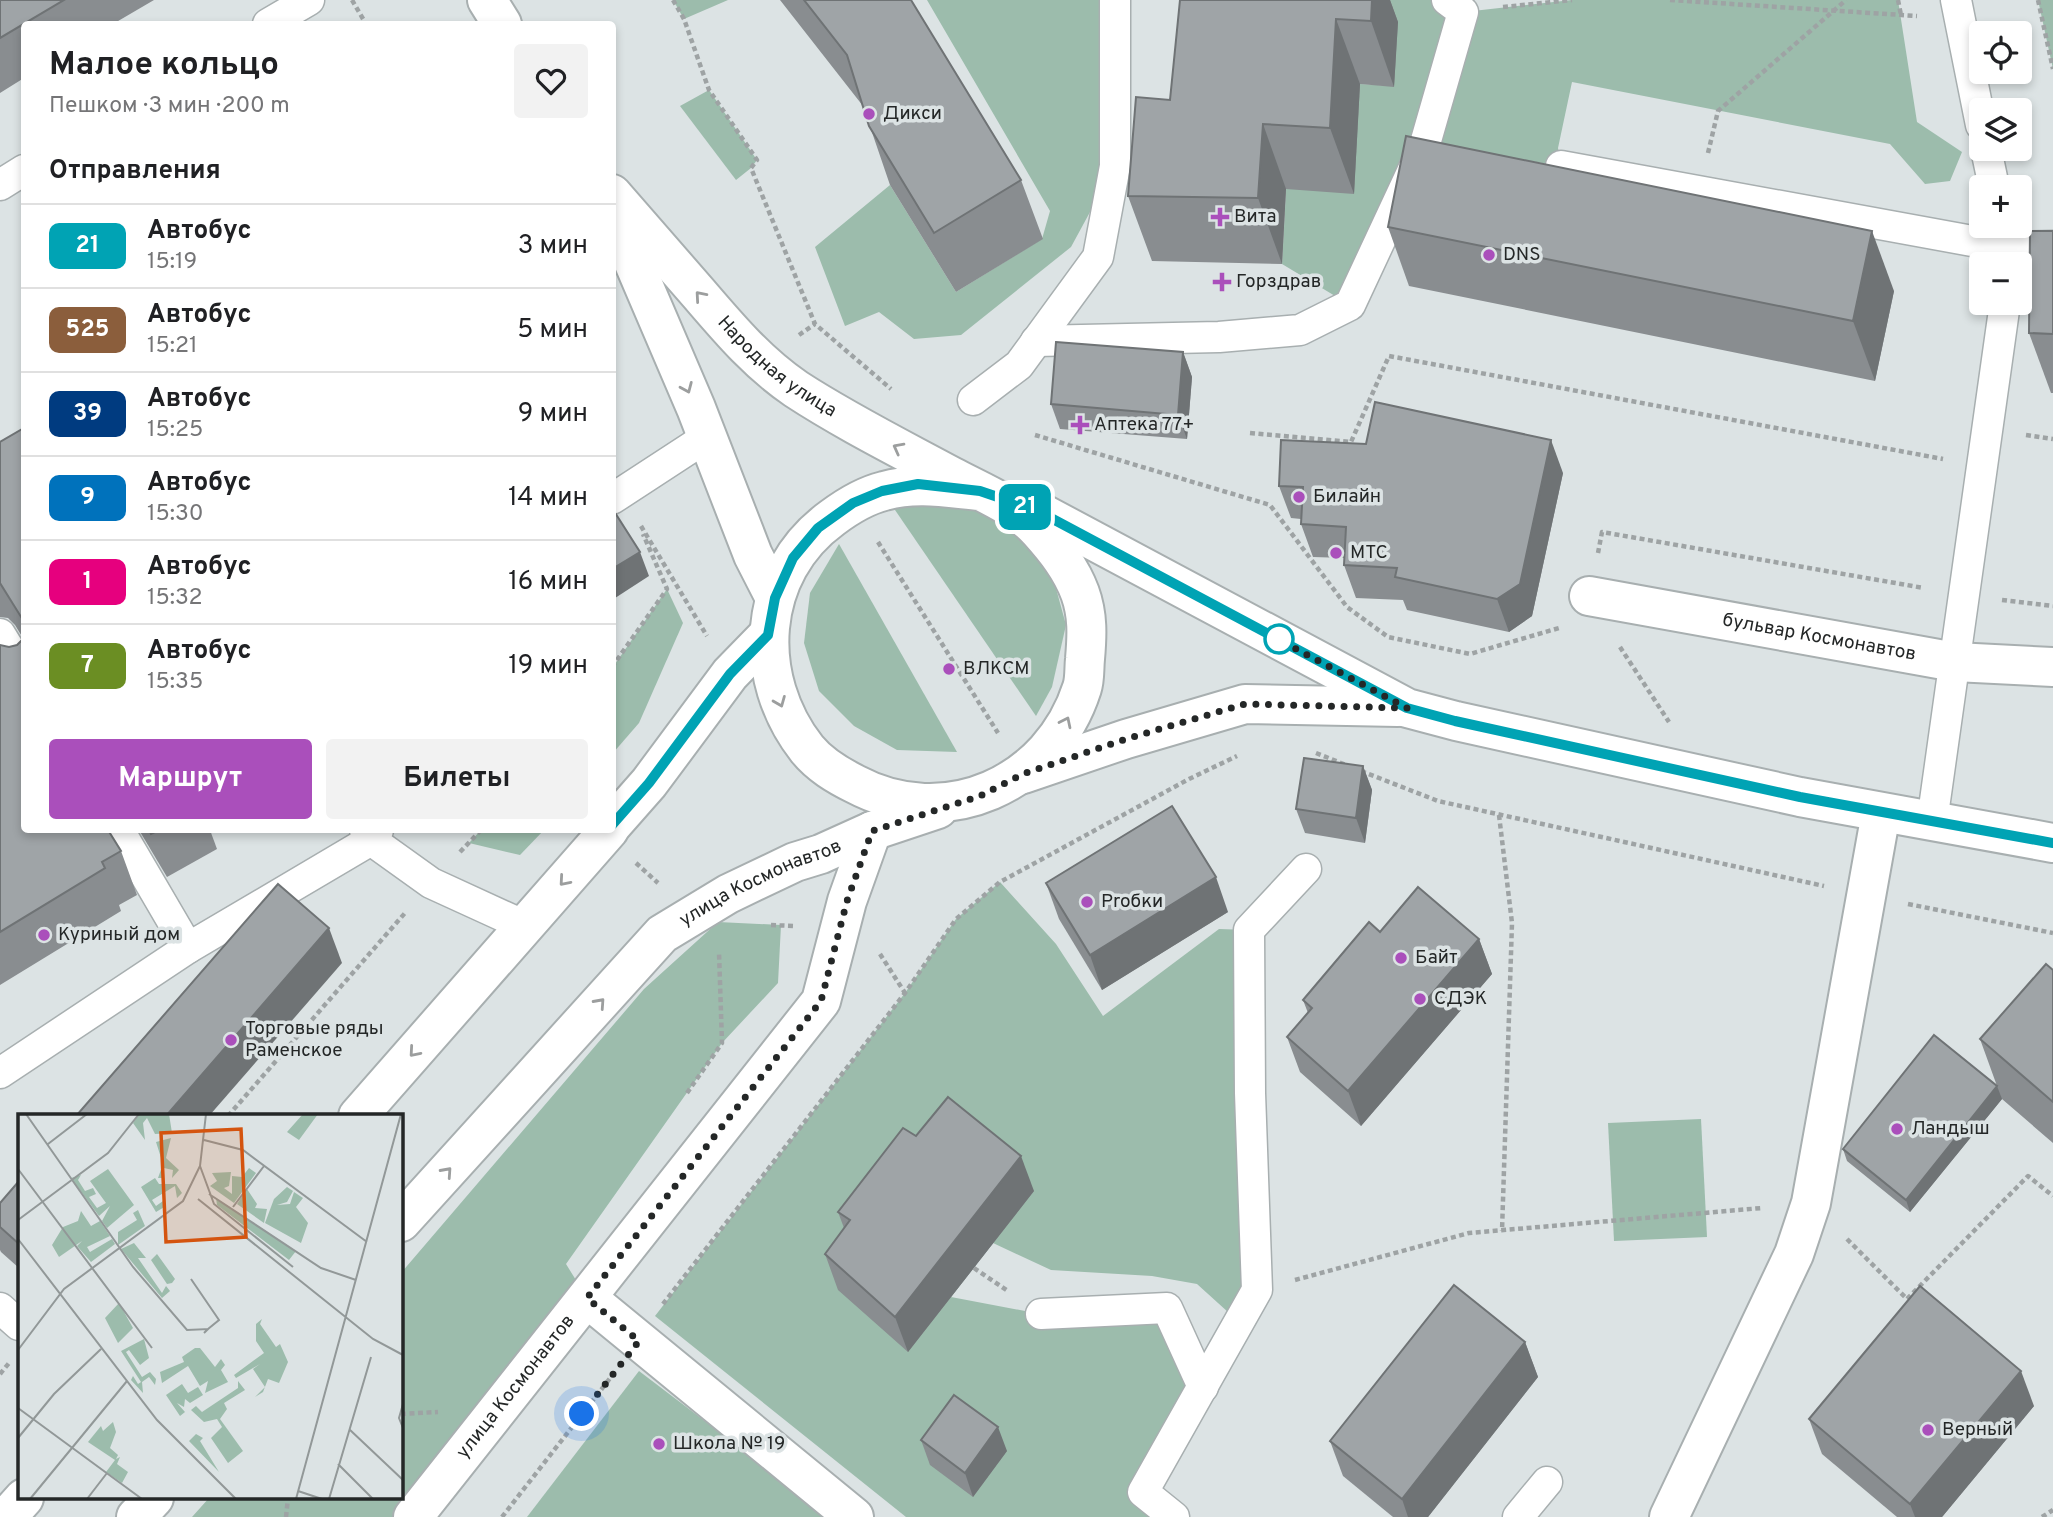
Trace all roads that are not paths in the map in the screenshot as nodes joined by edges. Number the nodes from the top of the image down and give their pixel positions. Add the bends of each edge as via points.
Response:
1 (309, 0) edge
2 (487, 0) edge
3 (1115, 0) edge
4 (1464, 4) edge
5 (1958, 9) edge
6 (273, 21) edge
7 (500, 21) edge
8 (1976, 98) edge
9 (1561, 166) edge
10 (21, 172) edge
11 (0, 185) edge
12 (616, 199) edge
13 (616, 222) edge
14 (2005, 246) edge
15 (2053, 246) edge
16 (2003, 315) edge
17 (1037, 341) junction
18 (973, 400) dead end
19 (707, 438) junction
20 (980, 491) junction
21 (618, 495) edge
22 (1589, 596) road end
23 (775, 598) junction
24 (0, 634) edge
25 (768, 635) junction
26 (1955, 662) junction
27 (2053, 667) edge
28 (21, 668) edge
29 (1407, 708) junction
30 (1023, 774) junction
31 (980, 796) junction
32 (1881, 813) junction
33 (616, 820) edge
34 (1932, 822) junction
35 (872, 831) junction
36 (121, 833) edge
37 (371, 833) edge
38 (605, 833) edge
39 (2053, 843) edge
40 (1306, 869) dead end
41 (524, 926) junction
42 (188, 948) junction
43 (0, 1073) edge
44 (360, 1114) edge
45 (402, 1221) edge
46 (587, 1298) junction
47 (0, 1308) edge
48 (1041, 1314) dead end
49 (18, 1324) edge
50 (1203, 1387) junction
51 (1547, 1482) dead end
52 (22, 1500) edge
53 (151, 1500) edge
54 (7, 1517) edge
55 (136, 1517) edge
56 (413, 1517) edge
57 (854, 1517) edge
58 (1174, 1517) edge
59 (1518, 1517) edge
60 (1669, 1517) edge

1 - 6 lane
2 - 7 main road
3 - 17 lane via 1115,166 1098,257
4 - 17 lane via 1425,144 1350,305 1300,330 1219,337
5 - 8 lane
9 - 14 lane
10 - 11 lane
20 -> 12 main road, Народная улица via 862,429 758,361
13 -> 19 main road
14 - 15 lane
16 - 26 lane
17 - 18 lane via 1019,365
19 - 21 lane
19 - 23 main road
20 - 23 main road via 918,484 853,503 818,528 793,558
20 - 29 main road via 1036,510
30 -> 20 main road via 1063,729 1083,686 1088,631 1080,594 1063,559 1029,520
22 - 26 main road, бульвар Космонавтов
23 - 25 main road
24 - 28 lane
25 -> 31 main road via 776,696 790,726 833,773 876,796 918,804
25 - 33 main road via 730,674
26 - 27 main road, бульвар Космонавтов
26 - 34 lane
29 - 30 main road via 1245,704
29 - 32 main road
30 - 31 main road
31 - 35 main road, улица Космонавтов
32 - 34 main road
32 - 60 main road via 1811,1203 1794,1254
34 - 39 main road
45 -> 35 main road, улица Космонавтов via 662,934 728,894
35 - 46 main road, улица Космонавтов via 821,1001
36 - 42 lane
37 - 41 lane via 431,883
37 - 42 lane
38 -> 41 main road
40 - 50 lane via 1250,930 1257,1290
41 -> 44 main road
42 - 43 lane
46 - 56 main road, улица Космонавтов
46 - 57 main road
47 - 49 lane
48 - 50 lane via 1167,1308
50 - 58 lane via 1143,1492
51 - 59 lane
52 - 54 main road
53 - 55 main road

